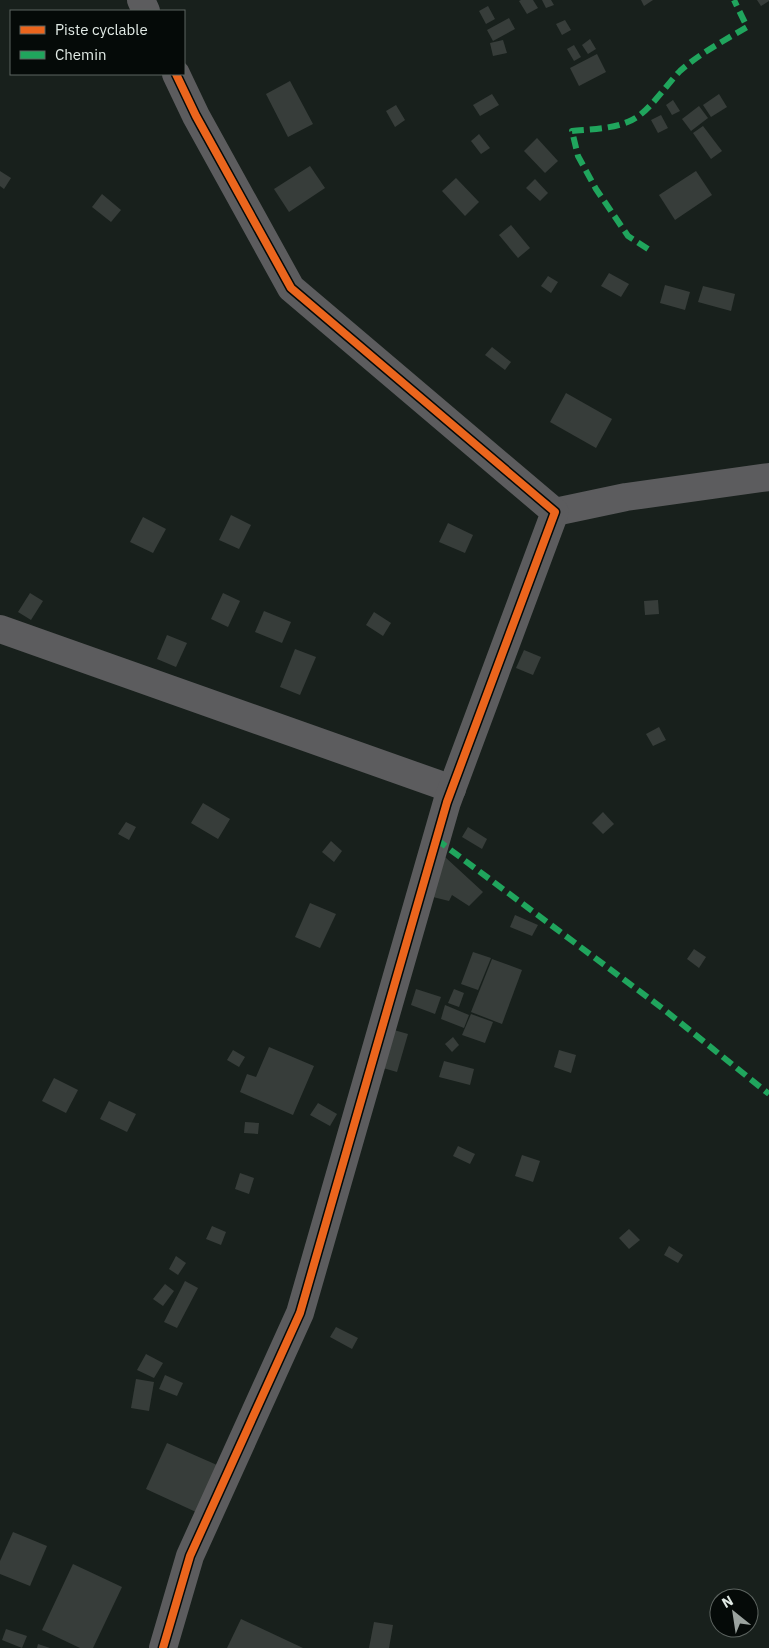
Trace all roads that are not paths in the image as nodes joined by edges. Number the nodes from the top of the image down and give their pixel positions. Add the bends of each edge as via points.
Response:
1 (176, 75) edge
2 (769, 477) edge
3 (555, 512) junction
4 (0, 629) edge
5 (452, 789) junction
6 (163, 1648) edge

1 - 3 street via 291,288
2 - 3 street via 626,497
3 - 5 street
4 - 5 street
5 - 6 street via 300,1312 190,1556

